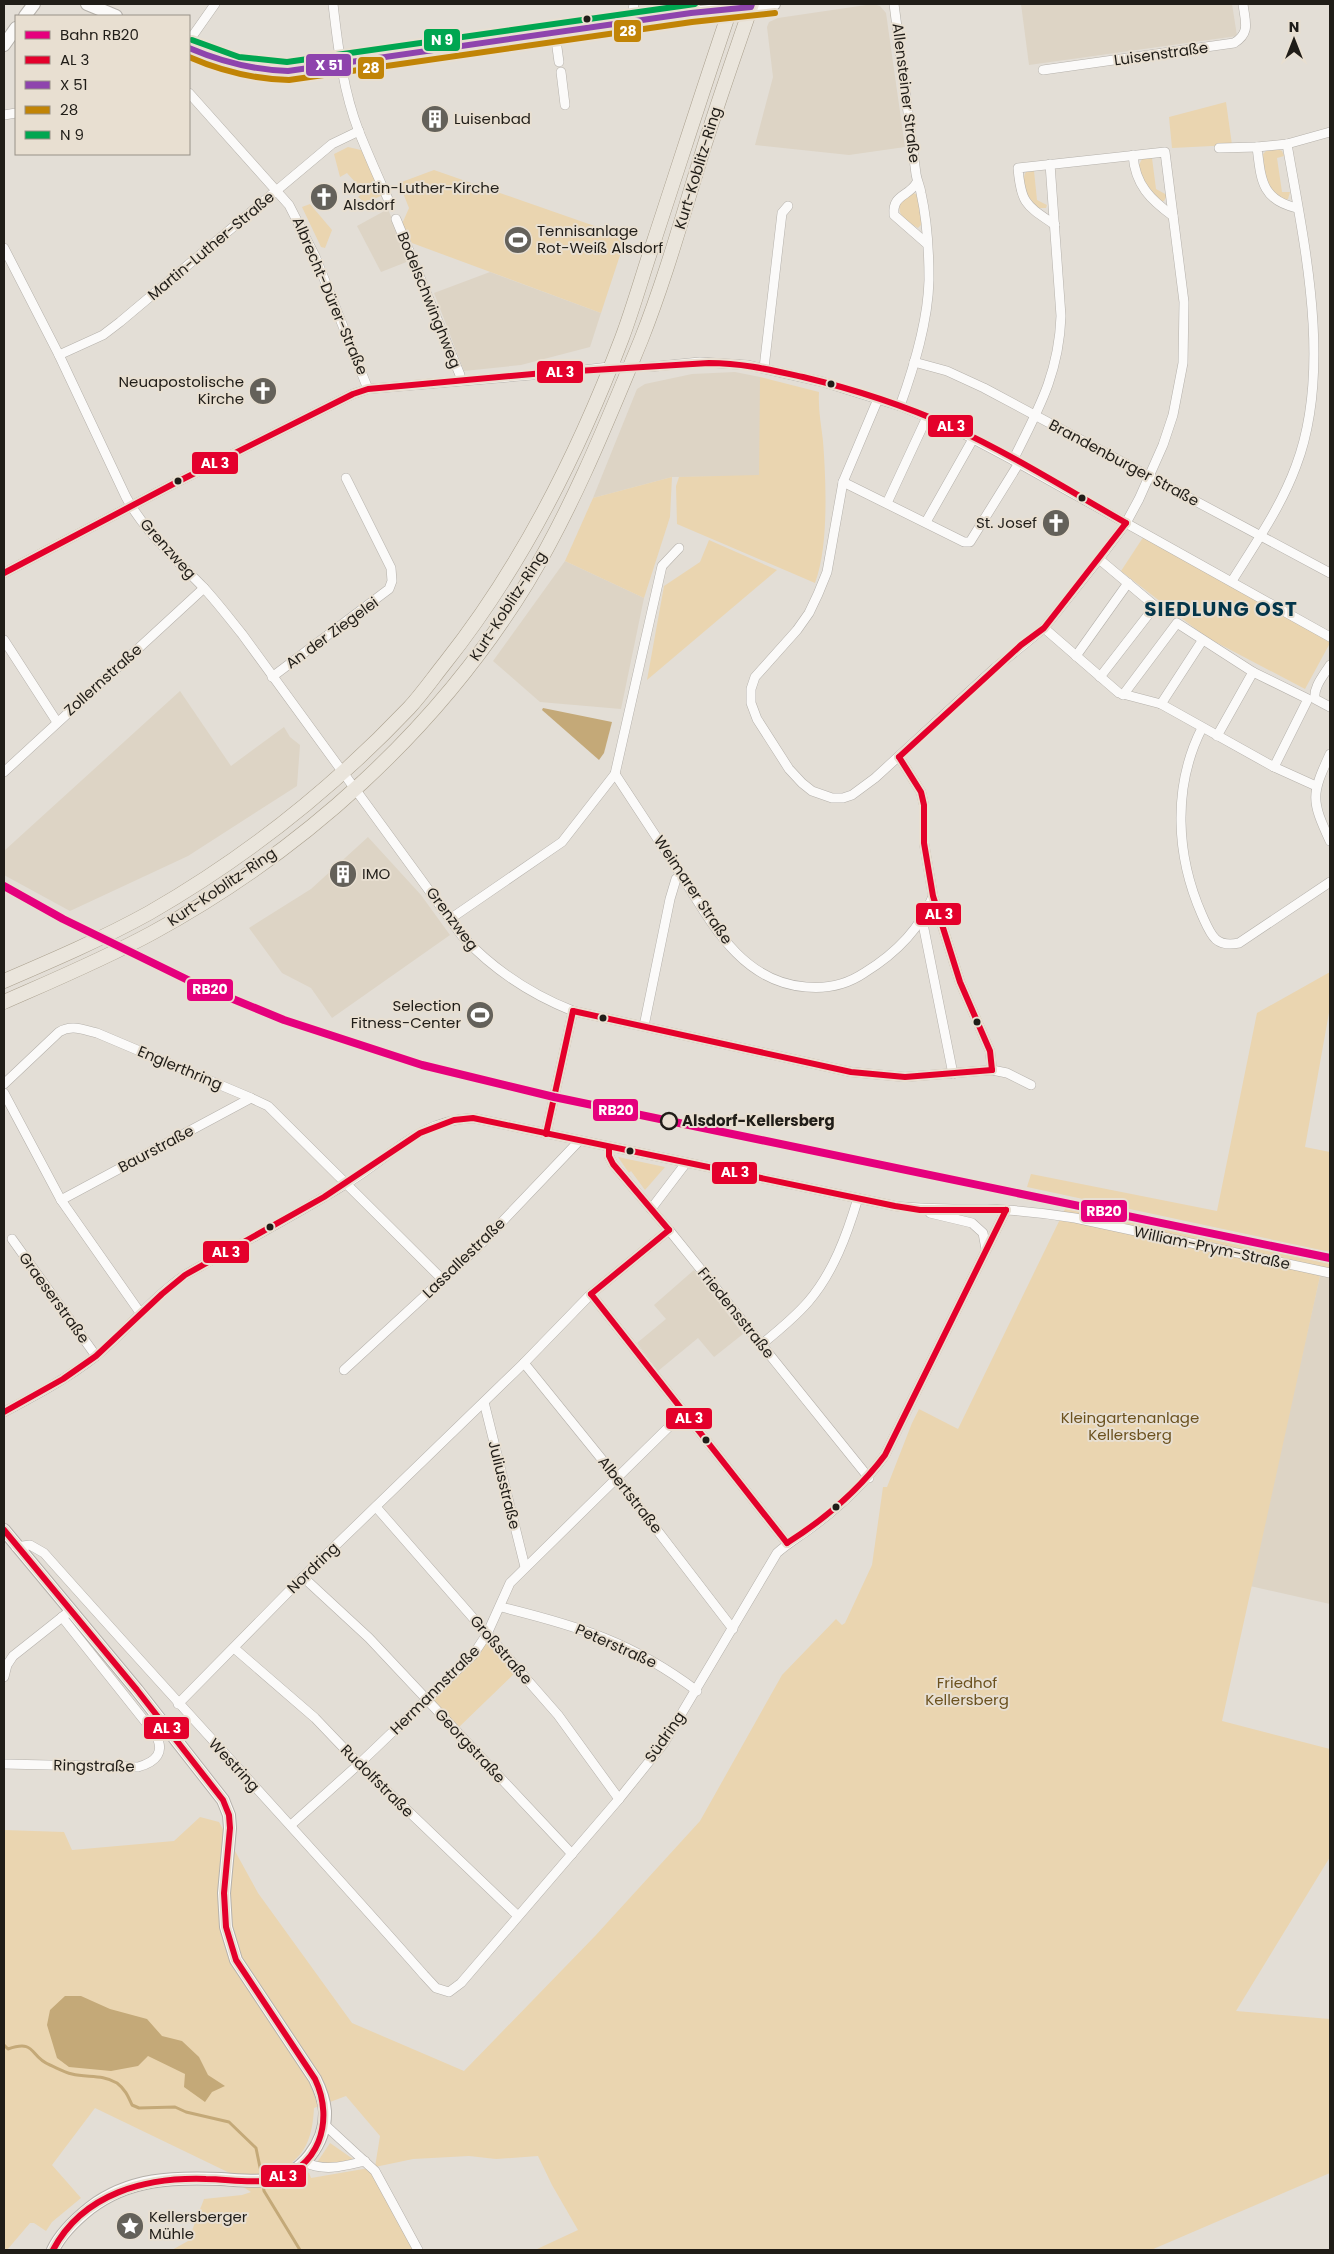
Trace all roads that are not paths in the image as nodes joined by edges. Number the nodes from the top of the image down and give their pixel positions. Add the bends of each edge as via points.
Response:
1 (34, 4) edge
2 (87, 4) edge
3 (215, 4) edge
4 (333, 4) edge
5 (634, 4) edge
6 (774, 4) edge
7 (894, 4) edge
8 (1243, 4) edge
9 (751, 5) edge
10 (731, 6) edge
11 (26, 15) edge
12 (114, 15) edge
13 (631, 22) junction
14 (15, 29) edge
15 (555, 33) junction
16 (190, 40) edge
17 (4, 45) edge
18 (190, 48) edge
19 (559, 62) dead end
20 (340, 63) junction
21 (1043, 70) dead end
22 (561, 72) dead end
23 (190, 94) edge
24 (565, 105) dead end
25 (359, 131) junction
26 (1330, 132) edge
27 (1286, 144) junction
28 (1257, 147) junction
29 (1219, 148) dead end
30 (1132, 155) junction
31 (1050, 164) junction
32 (917, 182) junction
33 (277, 190) junction
34 (388, 199) dead end
35 (788, 206) dead end
36 (1297, 208) junction
37 (1173, 216) junction
38 (396, 219) dead end
39 (1055, 226) junction
40 (926, 243) junction
41 (4, 248) edge
42 (59, 355) junction
43 (914, 362) junction
44 (629, 366) junction
45 (609, 367) junction
46 (764, 368) junction
47 (460, 381) junction
48 (368, 389) junction
49 (878, 399) junction
50 (900, 406) junction
51 (1036, 416) junction
52 (927, 417) junction
53 (973, 439) junction
54 (1016, 461) junction
55 (1149, 476) junction
56 (346, 478) dead end
57 (843, 482) junction
58 (887, 503) junction
59 (131, 507) junction
60 (926, 522) junction
61 (1126, 523) junction
62 (1260, 536) junction
63 (679, 548) dead end
64 (1099, 559) junction
65 (4, 573) edge
66 (1330, 573) edge
67 (1232, 581) junction
68 (1128, 583) junction
69 (204, 588) junction
70 (1044, 628) junction
71 (1330, 637) edge
72 (4, 640) edge
73 (1202, 641) junction
74 (1076, 656) junction
75 (1330, 665) edge
76 (1253, 672) junction
77 (272, 677) junction
78 (1100, 677) junction
79 (1122, 695) junction
80 (1160, 704) junction
81 (1330, 707) edge
82 (57, 722) junction
83 (1202, 728) junction
84 (1217, 736) junction
85 (1330, 754) edge
86 (899, 757) junction
87 (1274, 767) junction
88 (4, 772) edge
89 (345, 773) junction
90 (615, 774) junction
91 (1316, 786) junction
92 (356, 788) junction
93 (1330, 841) edge
94 (681, 875) junction
95 (1330, 882) edge
96 (933, 896) junction
97 (450, 919) junction
98 (922, 919) junction
99 (4, 980) edge
100 (4, 1002) edge
101 (574, 1011) junction
102 (644, 1026) junction
103 (992, 1070) junction
104 (953, 1074) junction
105 (4, 1084) edge
106 (1031, 1085) dead end
107 (4, 1093) edge
108 (251, 1098) junction
109 (546, 1134) junction
110 (580, 1141) junction
111 (609, 1147) junction
112 (686, 1163) junction
113 (346, 1184) junction
114 (858, 1198) junction
115 (61, 1200) junction
116 (651, 1209) junction
117 (920, 1210) junction
118 (1006, 1210) junction
119 (669, 1230) junction
120 (12, 1240) dead end
121 (986, 1249) junction
122 (1330, 1273) edge
123 (443, 1280) junction
124 (591, 1294) junction
125 (141, 1314) junction
126 (762, 1344) junction
127 (96, 1356) junction
128 (524, 1363) junction
129 (344, 1370) dead end
130 (484, 1402) junction
131 (4, 1412) edge
132 (684, 1412) junction
133 (617, 1478) junction
134 (869, 1478) junction
135 (376, 1507) junction
136 (4, 1530) edge
137 (788, 1543) junction
138 (16, 1547) junction
139 (525, 1567) junction
140 (303, 1577) junction
141 (500, 1607) junction
142 (66, 1614) junction
143 (733, 1629) junction
144 (488, 1634) junction
145 (234, 1648) junction
146 (5, 1663) edge
147 (4, 1678) edge
148 (697, 1691) junction
149 (426, 1700) junction
150 (178, 1704) junction
151 (4, 1764) edge
152 (358, 1764) junction
153 (619, 1799) junction
154 (291, 1825) junction
155 (572, 1854) junction
156 (518, 1916) junction
157 (449, 1992) joint
158 (324, 2124) junction
159 (365, 2161) junction
160 (304, 2162) junction
161 (53, 2250) edge
162 (418, 2250) edge

1 - 11 main road
2 - 12 main road
3 - 16 street
4 - 20 street
5 - 13 street
6 - 9 main road
7 - 32 street, Allensteiner Straße
8 - 21 street, Luisenstraße via 1246,31 1243,38 1234,43
9 - 10 main road
9 - 44 main road, Kurt-Koblitz-Ring via 674,245
10 - 13 main road
10 - 45 main road, Kurt-Koblitz-Ring via 624,332
13 - 15 main road
14 - 17 main road
15 - 19 street
15 - 20 main road
18 - 20 main road via 224,63 262,71 288,71
20 - 25 street
22 - 24 street
23 - 33 street, Albrecht-Dürer-Straße
25 - 33 street, Martin-Luther-Straße via 332,144
25 - 34 street
26 - 27 street
27 - 28 street
27 - 36 street
28 - 29 street
28 - 36 street via 1266,189 1272,198
30 - 31 street
30 - 37 street via 1142,186 1151,200
30 - 37 street via 1165,152
31 - 39 street
31 - 39 street via 1018,168 1024,200
32 - 40 street, Allensteiner Straße
32 - 40 street, Allensteiner Straße via 897,199 894,215
33 - 42 street, Martin-Luther-Straße via 103,335
33 - 48 street, Albrecht-Dürer-Straße via 289,205 315,256
35 - 46 street via 782,213
36 - 62 street via 1314,333 1311,409 1297,465 1282,500
37 - 55 street via 1184,302 1183,363 1173,415
38 - 47 street, Bodelschwinghweg
39 - 51 street via 1060,339 1049,386
40 - 43 street, Allensteiner Straße via 928,297
41 - 42 street, Grenzweg
42 - 59 street, Grenzweg
43 - 50 street, Allensteiner Straße
43 - 51 street, Brandenburger Straße via 947,371
44 - 45 street
44 - 46 street via 730,363
44 - 92 main road, Kurt-Koblitz-Ring via 583,476 526,584 473,661 424,720
45 - 47 street
45 - 89 main road, Kurt-Koblitz-Ring via 563,474 501,586 411,706
46 - 49 street
47 - 48 street
48 - 59 street
49 - 50 street
49 - 57 street
50 - 52 street
51 - 54 street
51 - 55 street, Brandenburger Straße
52 - 53 street
52 - 58 street
53 - 54 street
53 - 60 street
54 - 60 street via 970,542
54 - 61 street
55 - 61 street
55 - 62 street, Brandenburger Straße
56 - 77 street, An der Ziegelei via 390,568 392,581 389,589
57 - 58 street
57 - 86 street via 827,572 818,594 797,630 755,677 751,703 757,719 789,770 823,796 843,798 852,795
58 - 60 street
59 - 65 street
59 - 69 street, Grenzweg via 163,548
61 - 64 street
61 - 67 street
62 - 66 street, Brandenburger Straße
62 - 67 street
63 - 90 street via 662,566
64 - 68 street
64 - 70 street
67 - 71 street
68 - 74 street
68 - 78 street via 1155,606
69 - 77 street, Grenzweg
69 - 82 street, Zollernstraße
70 - 74 street
70 - 86 street
72 - 82 street
73 - 76 street
73 - 79 street via 1177,623
73 - 80 street
74 - 78 street
75 - 81 street via 1316,690 1316,699
76 - 84 street
76 - 87 street via 1308,699
77 - 89 street, Grenzweg
78 - 79 street
79 - 80 street
80 - 83 street
82 - 88 street, Zollernstraße
83 - 84 street
83 - 95 street via 1186,771 1181,842 1193,894 1209,931 1218,942 1227,946 1240,943
84 - 87 street
85 - 91 street
86 - 96 street via 922,792 924,843
87 - 91 street
89 - 92 street, Grenzweg
89 - 99 main road, Kurt-Koblitz-Ring via 217,870 149,913
90 - 94 street, Weimarer Straße
90 - 97 street via 562,842
91 - 93 street via 1318,815
92 - 97 street, Grenzweg
92 - 100 main road, Kurt-Koblitz-Ring via 249,873 153,932 84,968
94 - 98 street, Weimarer Straße via 726,943 741,958 758,972 792,986 828,988 858,977 895,951
94 - 102 street via 670,899
96 - 98 street, Weimarer Straße
96 - 103 street via 960,982 990,1051
97 - 101 street, Grenzweg via 474,949 501,972 532,993
98 - 104 street
101 - 102 street, Grenzweg
101 - 109 street
102 - 104 street, Grenzweg via 850,1072 905,1077
103 - 104 street, Grenzweg
103 - 106 street via 1007,1073
105 - 108 street, Englerthring via 59,1032 76,1028 97,1033
107 - 115 street
108 - 113 street, Englerthring via 268,1106
108 - 115 street, Baurstraße
109 - 110 street
109 - 113 street via 473,1118 454,1119 422,1131
110 - 111 street
110 - 123 street, Lassallestraße
111 - 112 street
111 - 116 street, Friedensstraße via 613,1164
112 - 114 street
112 - 116 street
113 - 123 street, Englerthring
113 - 125 street via 185,1275
114 - 117 street
114 - 126 street via 842,1245 826,1277 808,1302
115 - 125 street
116 - 119 street, Friedensstraße
117 - 118 street, William-Prym-Straße
117 - 121 street via 972,1224 983,1233
118 - 121 street, Südring
118 - 122 street, William-Prym-Straße via 1075,1218
119 - 124 street, Nordring
119 - 126 street, Friedensstraße
120 - 127 street, Graeserstraße
121 - 134 street, Südring via 885,1455
123 - 129 street, Lassallestraße
124 - 128 street, Nordring
124 - 132 street
125 - 127 street
126 - 134 street, Friedensstraße
127 - 131 street via 50,1388
128 - 130 street, Nordring
128 - 133 street, Albertstraße
130 - 135 street, Nordring
130 - 139 street, Juliusstraße
132 - 133 street, Hermannstraße
132 - 137 street
133 - 139 street, Hermannstraße
133 - 143 street, Albertstraße
134 - 137 street, Südring
135 - 140 street, Nordring
135 - 144 street, Großstraße
136 - 138 main road
137 - 143 street, Südring via 777,1553
138 - 142 main road
138 - 150 street, Westring via 30,1546 44,1553
139 - 141 street, Hermannstraße via 510,1583
140 - 145 street, Nordring
140 - 149 street, Georgstraße via 369,1638
141 - 144 street, Hermannstraße
141 - 148 street, Peterstraße via 564,1622 597,1634 638,1652
142 - 146 street
142 - 151 street, Ringstraße via 155,1734 159,1741 158,1754 152,1762 138,1768
142 - 158 main road via 223,1800 230,1828 224,1902 226,1927 236,1960 315,2079 322,2094
143 - 148 street, Südring
144 - 149 street, Hermannstraße via 472,1655
144 - 153 street, Großstraße via 558,1715
145 - 150 street, Nordring
145 - 152 street, Rudolfstraße via 316,1718
146 - 147 street
148 - 153 street, Südring via 664,1743
149 - 152 street, Hermannstraße
149 - 155 street, Georgstraße
150 - 154 street, Westring
152 - 154 street, Hermannstraße
152 - 156 street, Rudolfstraße
153 - 155 street, Südring
154 - 157 street, Westring via 436,1988
155 - 156 street, Südring
156 - 157 street, Südring via 461,1983
158 - 159 street
158 - 160 main road via 320,2140
159 - 160 street via 336,2168 315,2168
159 - 162 street via 384,2186
160 - 161 main road via 289,2174 271,2180 160,2179 137,2184 116,2192 83,2214 65,2231

